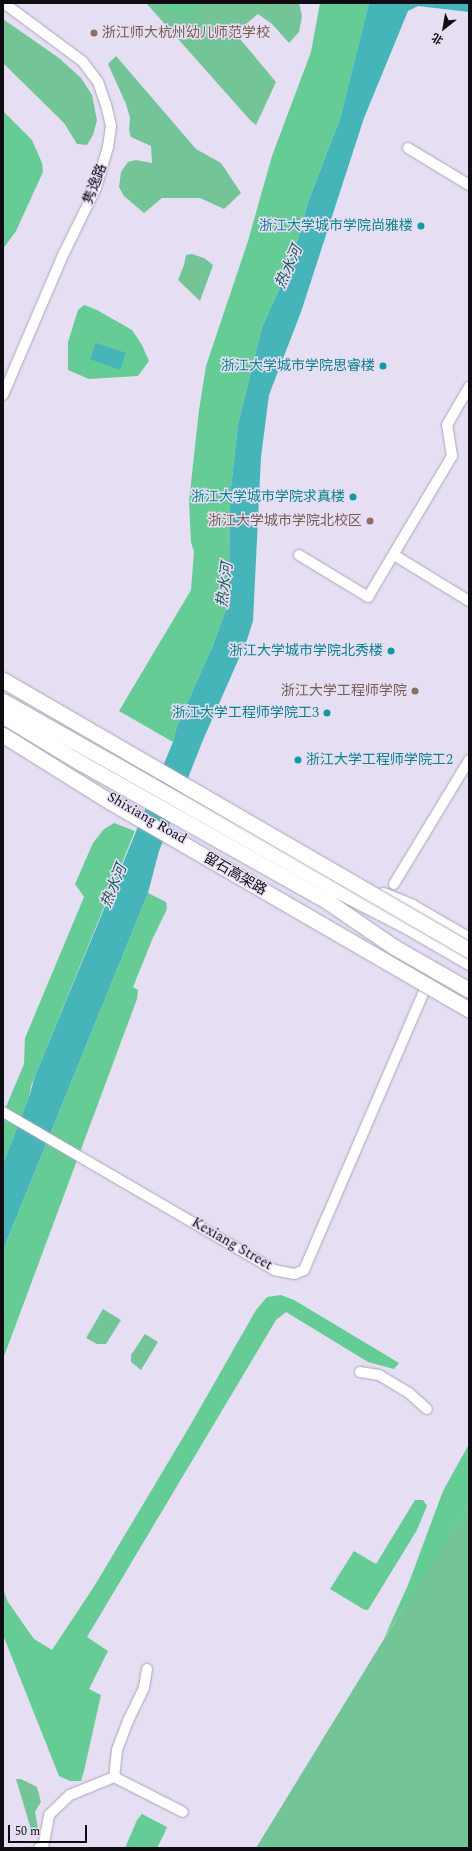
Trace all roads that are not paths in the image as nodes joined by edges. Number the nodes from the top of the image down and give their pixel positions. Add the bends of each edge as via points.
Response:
1 (4, 3) edge
2 (408, 148) dead end
3 (469, 186) edge
4 (469, 387) edge
5 (3, 395) edge
6 (299, 555) dead end
7 (394, 555) junction
8 (469, 601) edge
9 (3, 679) edge
10 (3, 701) edge
11 (3, 716) edge
12 (3, 737) edge
13 (469, 760) edge
14 (234, 840) junction
15 (394, 884) dead end
16 (407, 926) junction
17 (469, 939) edge
18 (394, 947) junction
19 (469, 950) edge
20 (469, 954) edge
21 (469, 962) edge
22 (469, 990) edge
23 (424, 991) junction
24 (469, 1006) edge
25 (469, 1010) edge
26 (469, 1018) edge
27 (3, 1112) edge
28 (360, 1372) dead end
29 (426, 1409) dead end
30 (147, 1669) dead end
31 (114, 1777) junction
32 (182, 1812) dead end
33 (39, 1848) edge

1 - 5 street, 隽逸路 via 82,61 98,82 111,126 108,147 96,188 64,253
2 - 3 street
4 - 7 street via 447,425 452,456
6 - 7 street via 368,597
7 - 8 street
9 - 17 main road, bridge via 36,702 338,876 412,906
9 - 19 highway, bridge
10 - 14 highway, 留石高架路
11 - 14 highway, 留石高架路 via 81,763
12 - 23 main road, Shixiang Road via 328,921 378,964
12 - 25 highway, 留石高架路, bridge
13 - 15 street
14 - 16 highway, 留石高架路
14 - 18 highway, 留石高架路
16 - 20 highway
16 - 21 highway, 留石高架路
18 - 22 highway, 留石高架路
18 - 24 highway
23 - 26 main road, Shixiang Road
23 - 27 street, Kexiang Street via 304,1270 295,1274 274,1270
28 - 29 street via 378,1375 409,1393
30 - 31 street via 144,1688 117,1750
31 - 32 street
31 - 33 street via 70,1795 49,1815 43,1847

